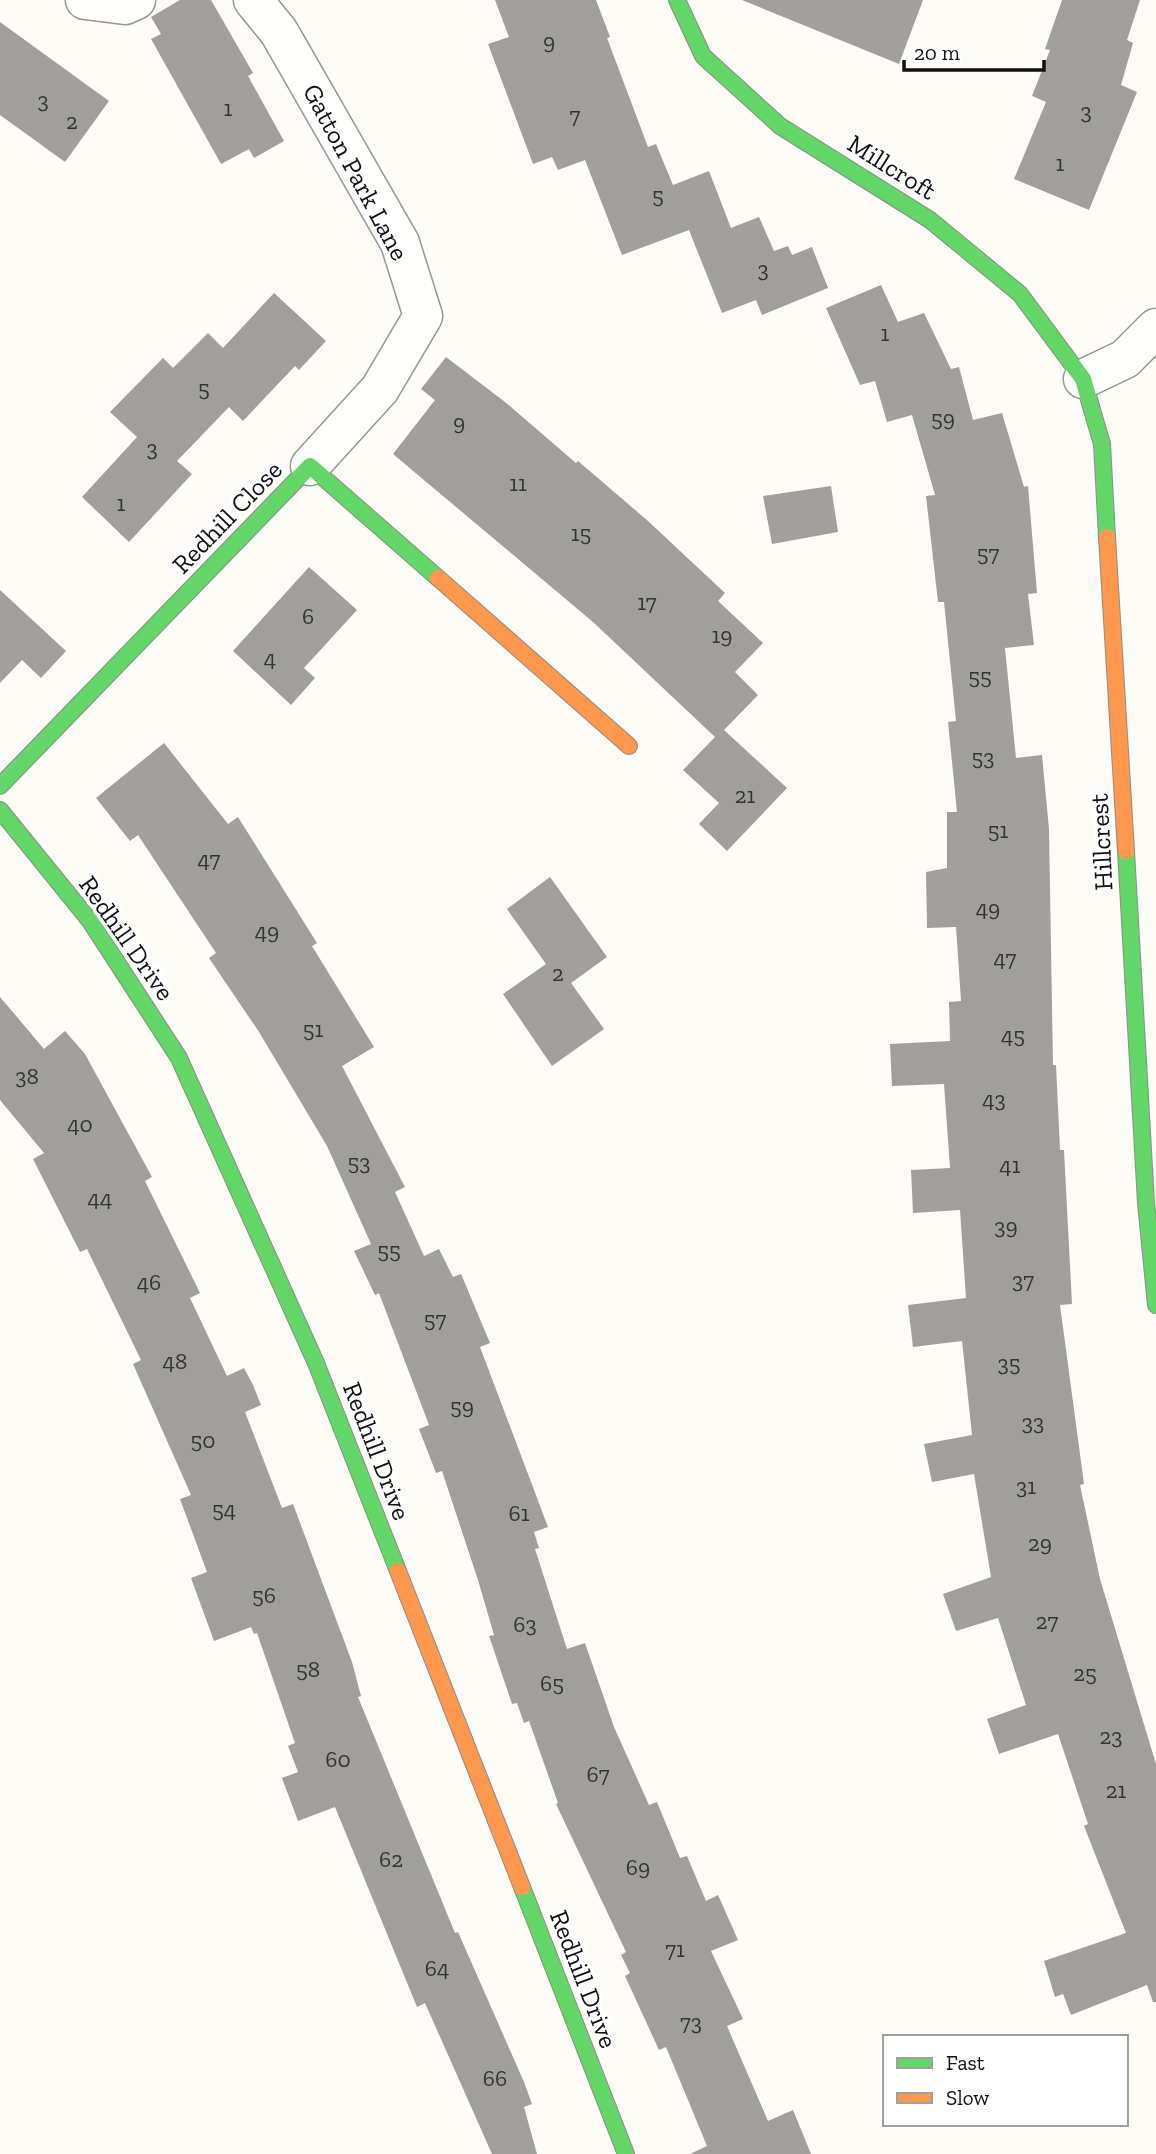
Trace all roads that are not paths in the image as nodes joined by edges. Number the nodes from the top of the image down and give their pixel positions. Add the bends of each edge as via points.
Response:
1 (85, 0) edge
2 (136, 0) edge
3 (253, 0) edge
4 (677, 0) edge
5 (1156, 328) edge
6 (1083, 379) junction
7 (310, 466) junction
8 (629, 746) dead end
9 (0, 786) edge
10 (0, 810) edge
11 (1156, 1304) edge
12 (626, 2154) edge

1 - 2 street via 125,5
3 - 7 street, Gatton Park Lane via 279,32 400,243 423,316 380,389
4 - 6 street, Millcroft via 703,56 780,126 930,220 1020,294
5 - 6 street via 1125,359
6 - 11 street, Hillcrest via 1102,444 1145,1189
7 - 8 street, Redhill Close
7 - 9 street, Redhill Close
10 - 12 street, Redhill Drive via 90,921 179,1058 316,1363

